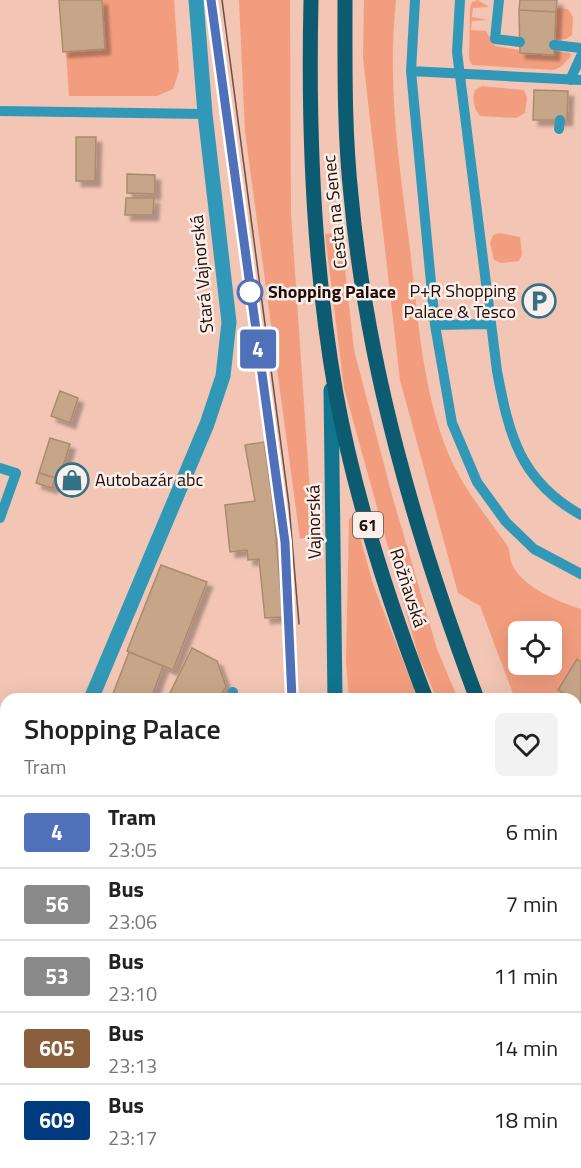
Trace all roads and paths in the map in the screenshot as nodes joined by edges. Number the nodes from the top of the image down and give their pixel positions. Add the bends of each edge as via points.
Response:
1 (196, 0) edge
2 (311, 0) edge
3 (345, 0) edge
4 (415, 0) edge
5 (460, 0) edge
6 (499, 0) edge
7 (520, 42) dead end
8 (554, 45) dead end
9 (581, 48) edge
10 (581, 56) edge
11 (411, 71) junction
12 (460, 74) junction
13 (569, 82) edge
14 (0, 111) edge
15 (205, 114) junction
16 (491, 324) junction
17 (435, 326) junction
18 (328, 345) junction
19 (0, 468) edge
20 (581, 515) edge
21 (0, 518) edge
22 (417, 522) joint
23 (581, 574) edge
24 (94, 693) edge
25 (335, 693) edge
26 (424, 693) edge
27 (475, 693) edge

1 - 15 street, Stará Vajnorská
2 - 18 main road, Cesta na Senec / 61 via 313,175
3 - 22 main road, Cesta na Senec via 348,159 364,297 379,383
4 - 11 lane
5 - 12 lane
6 - 7 lane via 495,39
8 - 9 lane
10 - 13 lane
11 - 12 lane
11 - 17 lane
12 - 13 lane
12 - 16 lane
14 - 15 lane
15 - 24 street, Stará Vajnorská via 229,322 223,376 207,424
16 - 17 lane
16 - 20 lane via 507,423 519,451 557,502
17 - 23 lane via 452,423 477,482 506,522 534,549
18 - 25 main road, Vajnorská
18 - 26 main road, Rožňavská / 61 via 367,524
19 - 21 lane via 16,473
22 - 27 main road, Rožňavská

